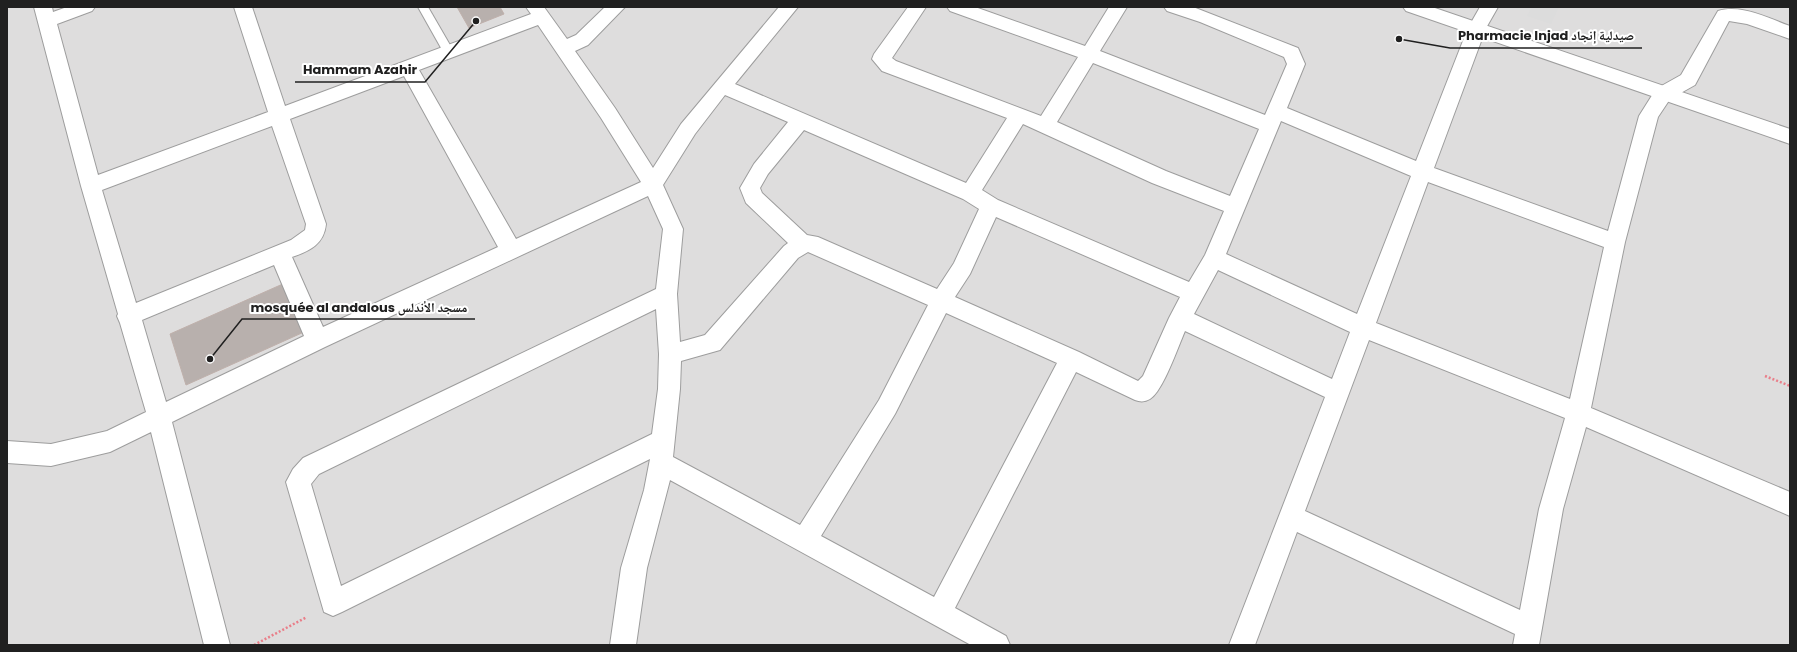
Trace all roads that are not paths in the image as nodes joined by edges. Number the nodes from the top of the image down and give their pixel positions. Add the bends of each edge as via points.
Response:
1 (86, 7) edge
2 (243, 7) edge
3 (423, 7) edge
4 (616, 7) edge
5 (789, 7) edge
6 (917, 7) edge
7 (956, 7) edge
8 (1118, 7) edge
9 (1173, 7) edge
10 (1412, 7) edge
11 (1489, 7) edge
12 (538, 12) edge
13 (1210, 13) edge
14 (45, 14) edge
15 (1755, 14) edge
16 (1477, 28) junction
17 (1790, 33) edge
18 (563, 49) junction
19 (449, 52) junction
20 (1089, 54) junction
21 (408, 67) junction
22 (722, 86) junction
23 (1664, 94) junction
24 (279, 115) junction
25 (1019, 115) junction
26 (1273, 118) junction
27 (801, 120) junction
28 (1045, 125) junction
29 (1790, 137) edge
30 (1422, 172) junction
31 (653, 185) junction
32 (91, 186) junction
33 (970, 193) junction
34 (991, 206) junction
35 (1235, 207) junction
36 (1615, 242) junction
37 (803, 244) junction
38 (511, 250) junction
39 (280, 253) junction
40 (1214, 258) junction
41 (666, 294) junction
42 (1195, 294) junction
43 (941, 301) junction
44 (128, 316) junction
45 (1180, 318) junction
46 (1364, 328) junction
47 (317, 340) junction
48 (670, 354) junction
49 (1071, 359) junction
50 (1339, 392) junction
51 (1578, 413) junction
52 (159, 416) junction
53 (7, 452) edge
54 (662, 452) junction
55 (1790, 504) edge
56 (1291, 517) junction
57 (806, 540) junction
58 (939, 613) junction
59 (1528, 637) edge
60 (623, 644) edge
61 (217, 645) edge
62 (997, 645) edge
63 (1242, 645) edge

1 - 14 street
2 - 24 street
3 - 19 lane
4 - 18 street via 582,40
5 - 22 street
6 - 25 street via 884,54 883,62
7 - 20 street
8 - 20 street
9 - 13 street
10 - 16 street
11 - 16 street
12 - 18 street
12 - 19 street
13 - 26 street via 1291,53 1296,64
14 - 32 street
15 - 17 street
15 - 23 street via 1724,15 1688,80
16 - 23 street
16 - 30 street
18 - 31 street via 608,113
19 - 21 street
20 - 26 street
20 - 28 street
21 - 24 street
21 - 38 street
22 - 27 street
22 - 31 street via 688,129
23 - 29 street
23 - 36 street via 1649,116 1636,156
24 - 32 street
24 - 39 street via 316,224 314,235 308,241
25 - 28 street
25 - 33 street
26 - 30 street
26 - 35 street
27 - 33 street
27 - 37 street via 761,169 750,188 754,197
28 - 35 street via 1159,177
30 - 36 street
30 - 46 street
31 - 38 street
31 - 41 street via 674,229
32 - 44 street
33 - 34 street
34 - 42 street
34 - 43 street via 962,268
35 - 40 street
36 - 51 street
37 - 43 street via 811,244
37 - 48 street via 791,252 712,343
38 - 47 street
39 - 44 street
39 - 47 street
40 - 42 street
40 - 46 street
41 - 48 street
41 - 54 street via 311,466 298,482 333,604
42 - 45 street
43 - 49 street
43 - 57 street via 887,407
44 - 52 street
45 - 49 street via 1151,383 1142,392
45 - 50 street
46 - 50 street
46 - 51 street
47 - 52 street
48 - 54 street
49 - 58 street
50 - 56 street
51 - 55 street
51 - 59 street via 1551,509
52 - 53 street via 110,441 51,455
52 - 61 street
54 - 57 street
54 - 60 street via 656,490 634,568
56 - 59 street
56 - 63 street
57 - 58 street
58 - 62 street

